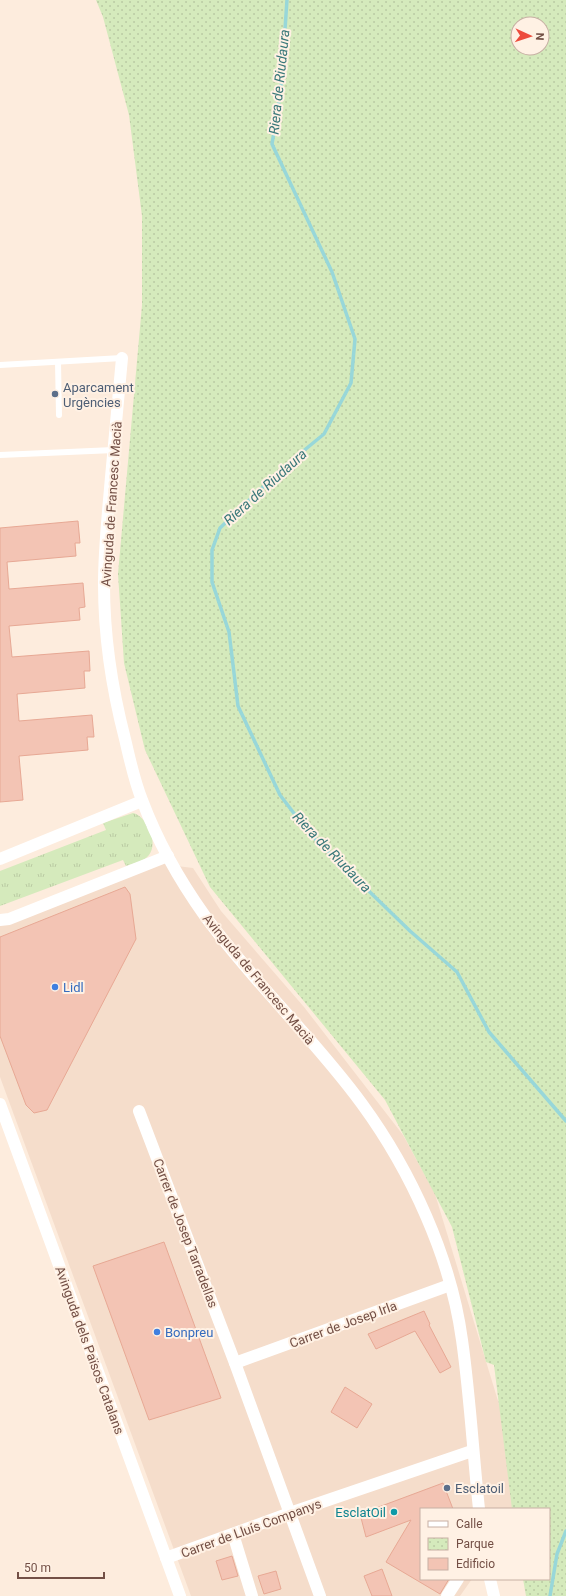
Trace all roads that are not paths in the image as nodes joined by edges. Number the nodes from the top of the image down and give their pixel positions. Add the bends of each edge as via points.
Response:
1 (122, 358) joint
2 (58, 362) junction
3 (0, 365) edge
4 (59, 415) dead end
5 (114, 450) junction
6 (0, 455) edge
7 (142, 801) junction
8 (168, 856) junction
9 (0, 859) edge
10 (0, 920) edge
11 (0, 1104) edge
12 (139, 1111) dead end
13 (450, 1285) junction
14 (235, 1363) junction
15 (472, 1451) junction
16 (478, 1508) edge
17 (290, 1513) junction
18 (233, 1534) junction
19 (166, 1558) junction
20 (457, 1580) edge
21 (490, 1580) edge
22 (180, 1596) edge
23 (252, 1596) edge
24 (320, 1596) edge
25 (447, 1596) edge
26 (494, 1596) edge

1 - 2 lane
1 - 5 street, Avinguda de Francesc Macià
2 - 3 lane
2 - 4 lane
5 - 6 lane
5 - 7 street, Avinguda de Francesc Macià via 104,586 108,654 114,694 132,771
7 - 8 street, Avinguda de Francesc Macià
7 - 9 street
8 - 10 street via 9,919
8 - 13 street, Avinguda de Francesc Macià via 204,915 344,1080 377,1125 415,1192 438,1245
11 - 19 street, Avinguda dels Països Catalans
12 - 14 street, Carrer de Josep Tarradellas
13 - 14 street, Carrer de Josep Irla
13 - 15 street, Avinguda de Francesc Macià via 462,1339
14 - 17 street, Carrer de Josep Tarradellas
15 - 16 street, Avinguda de Francesc Macià
15 - 17 street, Carrer de Lluís Companys
17 - 18 street, Carrer de Lluís Companys
17 - 24 street, Carrer de Josep Tarradellas
18 - 19 street, Carrer de Lluís Companys
18 - 23 street
19 - 22 street, Avinguda dels Països Catalans
20 - 25 street
21 - 26 street

